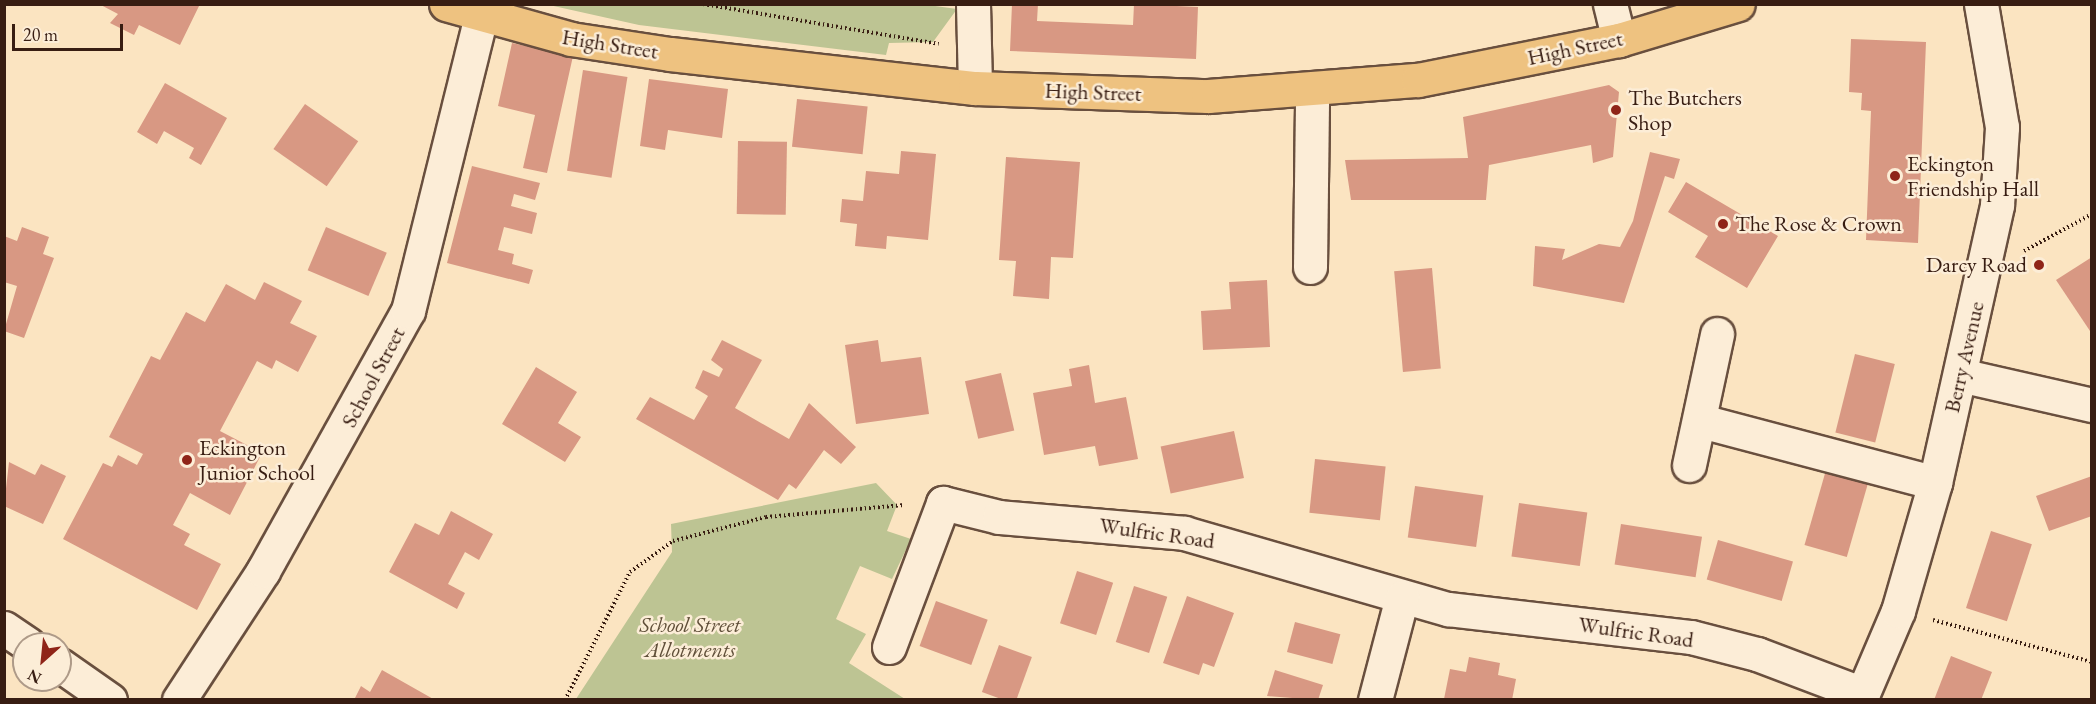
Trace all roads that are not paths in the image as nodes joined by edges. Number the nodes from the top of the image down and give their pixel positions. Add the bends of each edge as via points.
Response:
1 (447, 4) edge
2 (973, 4) edge
3 (1610, 4) edge
4 (1737, 4) edge
5 (1981, 4) edge
6 (481, 17) junction
7 (1618, 40) junction
8 (975, 88) junction
9 (1312, 92) junction
10 (1310, 267) dead end
11 (1718, 334) dead end
12 (1960, 375) junction
13 (2091, 405) edge
14 (1701, 421) junction
15 (1689, 465) dead end
16 (1935, 483) junction
17 (1402, 597) junction
18 (889, 647) dead end
19 (72, 674) edge
20 (1862, 697) edge
21 (110, 699) edge
22 (179, 699) edge
23 (1375, 699) edge

1 - 6 main road, High Street
2 - 8 street
3 - 7 street
4 - 7 main road, High Street
5 - 12 street, Berry Avenue via 1996,72 2003,165
6 - 8 main road, High Street via 670,54
6 - 22 street, School Street via 408,311 263,571
7 - 9 main road, High Street via 1418,80
8 - 9 main road, High Street via 1208,96
9 - 10 street
11 - 14 street
12 - 13 street
12 - 16 street, Berry Avenue
14 - 15 street
14 - 16 street
16 - 20 street, Berry Avenue via 1898,611
17 - 18 street, Wulfric Road via 1264,552 1184,533 999,518 943,503
17 - 20 street, Wulfric Road via 1448,609 1690,637 1756,654
17 - 23 street
19 - 21 street

